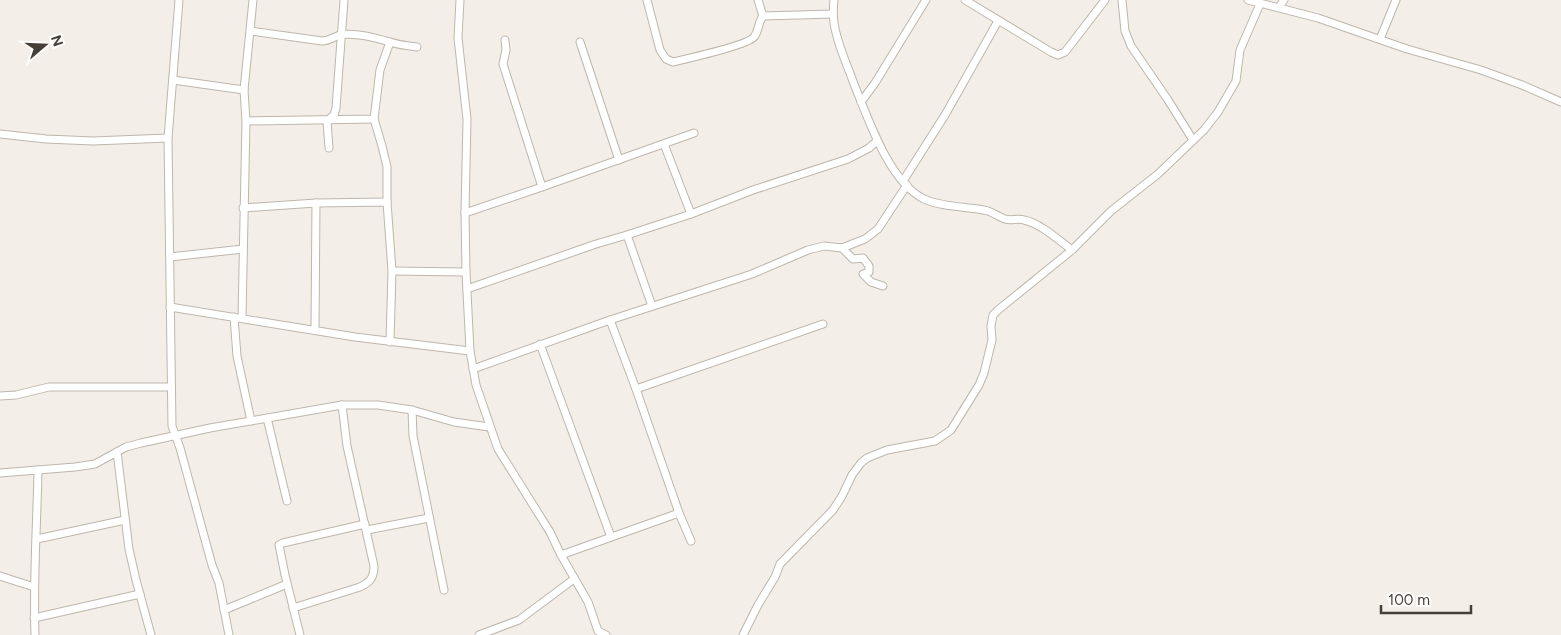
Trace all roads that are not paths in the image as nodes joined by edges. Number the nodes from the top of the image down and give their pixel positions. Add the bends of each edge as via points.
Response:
1 (179, 0) edge
2 (253, 0) edge
3 (344, 0) edge
4 (460, 0) edge
5 (647, 0) edge
6 (758, 0) edge
7 (834, 0) edge
8 (926, 0) edge
9 (965, 0) edge
10 (1105, 0) edge
11 (1122, 0) edge
12 (1248, 0) edge
13 (1284, 0) edge
14 (1396, 0) edge
15 (1260, 4) junction
16 (1279, 7) junction
17 (833, 14) junction
18 (763, 16) junction
19 (998, 21) junction
20 (251, 31) junction
21 (340, 36) junction
22 (1380, 39) junction
23 (505, 40) dead end
24 (390, 42) junction
25 (580, 42) dead end
26 (417, 47) dead end
27 (173, 80) junction
28 (244, 90) junction
29 (861, 102) junction
30 (1561, 102) edge
31 (374, 119) junction
32 (246, 121) junction
33 (327, 121) junction
34 (694, 133) dead end
35 (0, 134) edge
36 (168, 138) junction
37 (1193, 140) junction
38 (878, 141) junction
39 (664, 144) junction
40 (329, 148) dead end
41 (619, 160) junction
42 (904, 183) junction
43 (542, 187) junction
44 (387, 202) junction
45 (316, 204) junction
46 (243, 208) junction
47 (465, 213) junction
48 (691, 214) junction
49 (627, 235) junction
50 (842, 248) junction
51 (243, 249) junction
52 (1072, 250) junction
53 (170, 257) junction
54 (392, 271) junction
55 (466, 272) junction
56 (883, 286) dead end
57 (467, 289) junction
58 (652, 306) junction
59 (170, 307) junction
60 (238, 318) junction
61 (610, 320) junction
62 (823, 324) dead end
63 (315, 329) junction
64 (390, 342) junction
65 (540, 344) junction
66 (470, 351) junction
67 (473, 369) junction
68 (171, 387) junction
69 (636, 389) junction
70 (0, 396) edge
71 (342, 404) junction
72 (412, 410) junction
73 (267, 418) junction
74 (251, 421) junction
75 (489, 427) junction
76 (175, 436) junction
77 (117, 452) junction
78 (38, 470) junction
79 (0, 473) edge
80 (287, 501) dead end
81 (679, 513) junction
82 (429, 518) junction
83 (125, 520) junction
84 (366, 527) junction
85 (611, 537) junction
86 (37, 539) junction
87 (690, 541) dead end
88 (561, 555) junction
89 (0, 576) edge
90 (574, 579) junction
91 (287, 584) junction
92 (34, 587) junction
93 (444, 590) dead end
94 (140, 594) junction
95 (293, 608) junction
96 (224, 610) junction
97 (34, 618) junction
98 (35, 635) edge
99 (151, 635) edge
100 (228, 635) edge
101 (300, 635) edge
102 (479, 635) edge
103 (606, 635) edge
104 (743, 635) edge

1 - 27 street
2 - 20 street
3 - 21 street
4 - 47 street via 458,38 467,119
5 - 18 street via 660,50 666,59 673,62 750,40
6 - 18 street
7 - 17 street
8 - 29 street
9 - 19 street
10 - 19 street via 1062,54 1051,52
11 - 37 street via 1130,46
12 - 15 street
13 - 16 street
14 - 22 street
15 - 16 street
15 - 37 street via 1240,50 1236,81 1211,122
16 - 22 street
17 - 18 street
17 - 29 street via 838,38
19 - 42 street
20 - 21 street via 322,41
20 - 28 street
21 - 24 street via 366,36
21 - 33 street via 336,108
22 - 30 street via 1481,70
23 - 43 street via 503,64
24 - 26 street
24 - 31 street via 380,70
25 - 41 street
27 - 28 street
27 - 36 street
28 - 32 street
29 - 38 street
31 - 33 street
31 - 44 street via 386,167
32 - 33 street
32 - 46 street
33 - 40 street
34 - 39 street
35 - 36 street via 94,141
36 - 53 street
37 - 52 street via 1158,174 1111,211
38 - 42 street
38 - 48 street via 848,159
39 - 41 street
39 - 48 street
41 - 43 street
42 - 50 street via 878,229
42 - 52 street via 925,199 987,211 1005,219 1029,221
43 - 47 street
44 - 45 street
44 - 54 street
45 - 46 street
45 - 63 street
46 - 51 street
47 - 55 street
48 - 49 street
49 - 57 street
49 - 58 street
50 - 56 street via 853,259 863,258 869,266 869,272 863,274 871,282
50 - 58 street via 824,246 808,250 752,274
51 - 53 street
51 - 60 street
52 - 104 street via 993,315 992,340 984,373 951,430 935,441 887,450 861,463 833,510 780,564
53 - 59 street
54 - 55 street
54 - 64 street
55 - 57 street
57 - 66 street
58 - 61 street
59 - 60 street
59 - 68 street
60 - 63 street
60 - 74 street via 237,356
61 - 65 street
61 - 69 street
62 - 69 street
63 - 64 street
64 - 66 street
65 - 67 street
65 - 85 street
66 - 67 street
67 - 75 street
68 - 70 street via 49,387
68 - 76 street
69 - 81 street
71 - 72 street
71 - 73 street
71 - 84 street
72 - 75 street via 454,422
72 - 82 street via 413,436
73 - 74 street
73 - 80 street
74 - 76 street
75 - 88 street via 498,449
76 - 77 street
76 - 96 street
77 - 78 street via 95,464
77 - 83 street
78 - 79 street
78 - 86 street
81 - 85 street
81 - 87 street
82 - 84 street
82 - 93 street
83 - 86 street
83 - 94 street
84 - 91 street via 279,545
84 - 95 street via 374,566 369,583
85 - 88 street
86 - 92 street
88 - 90 street
89 - 92 street
90 - 102 street via 519,620
90 - 103 street via 588,602 598,631
91 - 95 street
91 - 96 street
92 - 97 street
94 - 97 street
94 - 99 street
95 - 101 street
96 - 100 street
97 - 98 street

